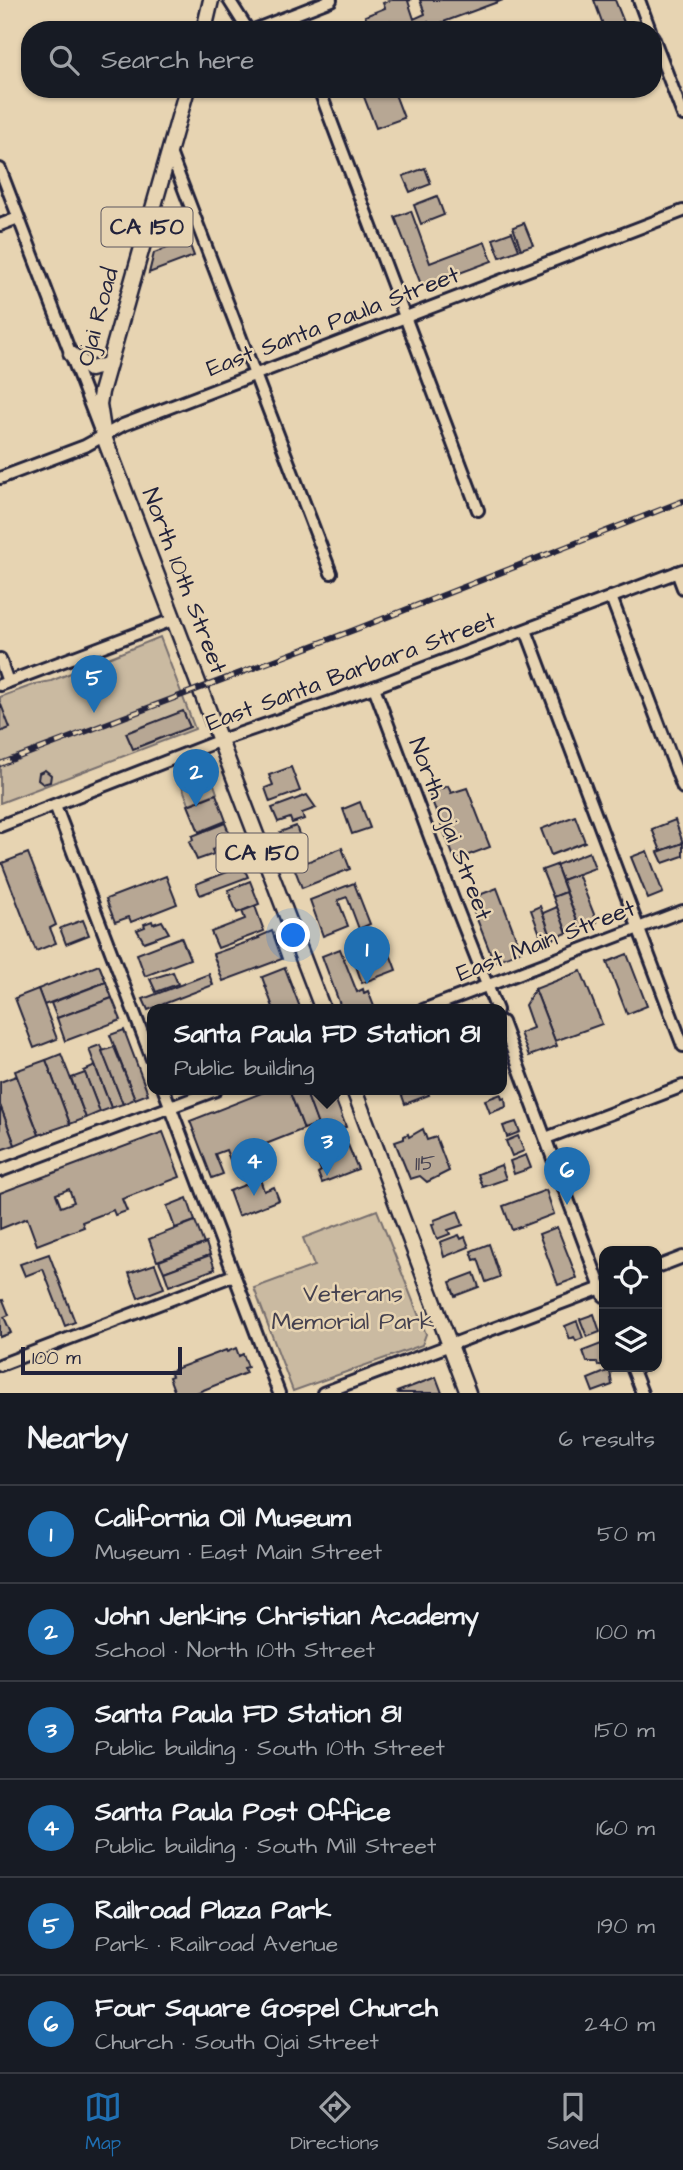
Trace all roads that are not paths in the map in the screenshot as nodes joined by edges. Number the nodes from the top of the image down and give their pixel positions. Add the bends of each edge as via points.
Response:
1 (211, 0) edge
2 (229, 0) edge
3 (331, 0) edge
4 (639, 0) edge
5 (290, 16) junction
6 (206, 21) edge
7 (242, 21) edge
8 (277, 21) edge
9 (292, 21) edge
10 (647, 21) edge
11 (662, 60) edge
12 (184, 98) edge
13 (322, 98) edge
14 (683, 115) edge
15 (169, 150) junction
16 (0, 169) edge
17 (683, 211) edge
18 (18, 218) junction
19 (0, 225) edge
20 (406, 317) junction
21 (71, 354) junction
22 (108, 366) junction
23 (254, 375) junction
24 (104, 437) junction
25 (0, 478) edge
26 (478, 510) dead end
27 (680, 571) edge
28 (331, 573) dead end
29 (683, 588) edge
30 (611, 597) junction
31 (175, 619) junction
32 (526, 631) junction
33 (0, 659) edge
34 (4, 683) edge
35 (374, 687) junction
36 (221, 740) junction
37 (683, 788) edge
38 (55, 805) junction
39 (0, 826) edge
40 (683, 911) edge
41 (639, 928) junction
42 (487, 986) junction
43 (321, 1004) edge
44 (439, 1004) edge
45 (494, 1004) edge
46 (507, 1035) edge
47 (147, 1046) edge
48 (683, 1046) edge
49 (683, 1086) edge
50 (166, 1095) edge
51 (202, 1095) edge
52 (356, 1095) edge
53 (170, 1107) junction
54 (545, 1138) junction
55 (0, 1171) edge
56 (683, 1257) edge
57 (662, 1265) edge
58 (234, 1275) junction
59 (599, 1280) edge
60 (599, 1291) edge
61 (449, 1346) junction
62 (0, 1365) edge
63 (634, 1372) edge
64 (279, 1393) edge
65 (323, 1393) edge
66 (468, 1393) edge
67 (642, 1393) edge

1 - 6 main road
2 - 7 street
3 - 5 street
4 - 10 street
5 - 8 street
5 - 9 street
11 - 14 street
12 - 15 main road, Ojai Road / CA 150
13 - 20 street
15 - 22 main road, Ojai Road / CA 150
15 - 23 street
16 - 18 street, North 10th Street
17 - 20 street, East Santa Paula Street
18 - 19 street
18 - 21 street, North 10th Street
20 - 23 street, East Santa Paula Street
20 - 26 street
21 - 22 main road via 90,369
21 - 24 street, North 10th Street
22 - 24 main road, Ojai Road / CA 150 via 99,404
23 - 24 street, East Santa Paula Street via 123,425
23 - 28 street
24 - 25 street, East Santa Paula Street
24 - 31 main road, North 10th Street / CA 150
27 - 29 street
27 - 30 street, East Santa Barbara Street
30 - 32 street, East Santa Barbara Street
30 - 37 street
31 - 34 street
31 - 36 main road, North 10th Street / CA 150
32 - 35 street, East Santa Barbara Street
32 - 41 street
33 - 34 street
35 - 36 street, East Santa Barbara Street
35 - 42 street, North Ojai Street
36 - 38 street, East Santa Barbara Street
36 - 43 main road, North 10th Street / CA 150
38 - 39 street, East Santa Barbara Street
38 - 47 street
40 - 41 street, East Main Street
41 - 42 street, East Main Street
41 - 48 street
42 - 44 street, East Main Street
42 - 45 street, North Ojai Street
46 - 54 street
49 - 54 street
50 - 53 street
51 - 53 street
52 - 61 main road
53 - 55 street
53 - 58 street
54 - 59 street
56 - 57 street
58 - 62 street
58 - 64 street
60 - 61 street
61 - 65 street
61 - 66 main road
63 - 67 street

